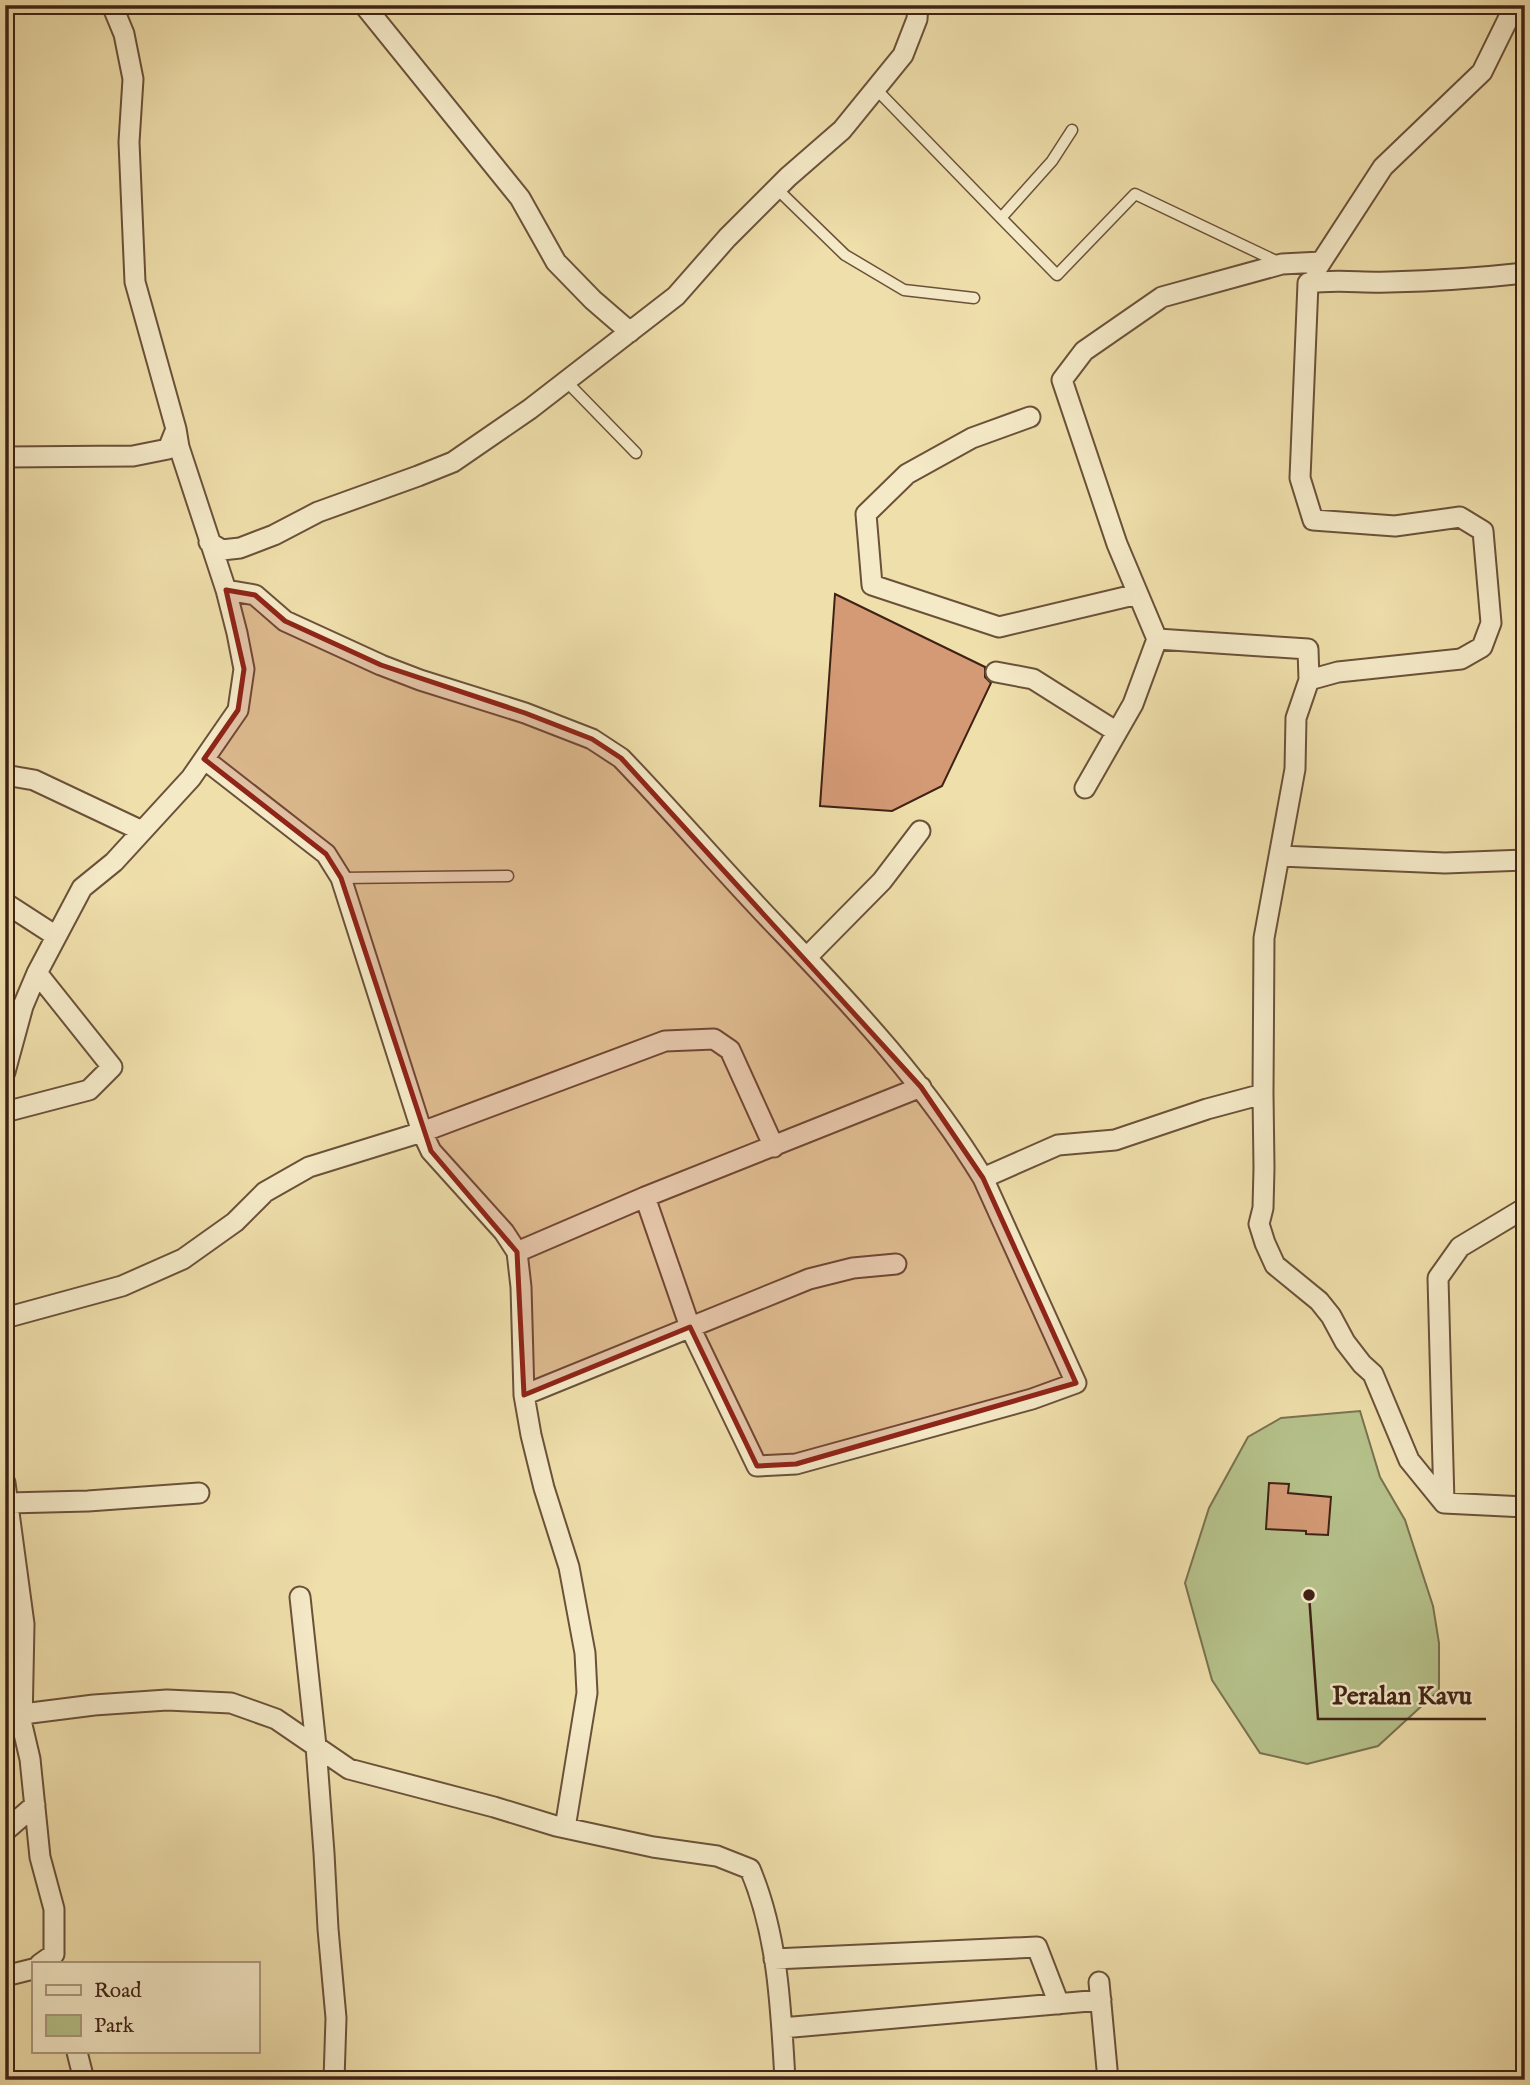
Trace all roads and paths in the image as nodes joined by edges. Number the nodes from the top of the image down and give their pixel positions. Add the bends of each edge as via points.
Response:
1 (112, 5) edge
2 (364, 5) edge
3 (918, 5) edge
4 (1514, 5) edge
5 (875, 87) junction
6 (1072, 130) dead end
7 (776, 188) junction
8 (1001, 218) junction
9 (1321, 262) junction
10 (1282, 264) junction
11 (1525, 274) edge
12 (1308, 283) junction
13 (974, 298) dead end
14 (630, 331) junction
15 (566, 381) junction
16 (1030, 417) dead end
17 (176, 429) junction
18 (636, 453) dead end
19 (5, 457) edge
20 (209, 542) junction
21 (226, 590) junction
22 (1138, 594) junction
23 (1157, 639) junction
24 (996, 672) dead end
25 (1309, 680) junction
26 (1117, 732) junction
27 (204, 759) junction
28 (5, 775) edge
29 (1084, 788) dead end
30 (142, 831) junction
31 (920, 831) dead end
32 (1280, 856) junction
33 (1525, 860) edge
34 (508, 876) dead end
35 (341, 878) junction
36 (5, 903) edge
37 (56, 936) junction
38 (807, 957) junction
39 (37, 972) junction
40 (5, 1072) edge
41 (921, 1087) junction
42 (1263, 1094) junction
43 (5, 1112) edge
44 (422, 1132) junction
45 (774, 1147) junction
46 (983, 1178) junction
47 (645, 1197) junction
48 (1525, 1208) edge
49 (517, 1252) junction
50 (897, 1264) dead end
51 (5, 1318) edge
52 (690, 1327) junction
53 (524, 1395) junction
54 (6, 1493) edge
55 (199, 1493) dead end
56 (1444, 1503) junction
57 (1525, 1507) edge
58 (8, 1531) edge
59 (299, 1597) dead end
60 (14, 1614) edge
61 (23, 1714) junction
62 (316, 1745) junction
63 (35, 1805) junction
64 (565, 1828) junction
65 (5, 1831) edge
66 (774, 1959) junction
67 (50, 1961) edge
68 (32, 1969) edge
69 (5, 1976) edge
70 (1059, 2004) junction
71 (782, 2028) junction
72 (78, 2054) edge
73 (84, 2080) edge
74 (334, 2080) edge
75 (785, 2080) edge
76 (1108, 2080) edge

1 - 17 street via 124,34 133,79 129,142 135,282
2 - 14 street via 520,198 556,262
3 - 5 street via 903,55
4 - 9 street via 1482,72 1383,167
5 - 7 street via 842,130
5 - 8 lane
6 - 8 lane via 1052,161
7 - 13 lane via 845,255 904,290
7 - 14 street via 676,296
8 - 10 lane via 1057,275 1135,194
9 - 10 street
9 - 12 street
10 - 22 street via 1162,297 1084,351 1062,380
11 - 12 street
12 - 25 street via 1300,478 1313,520 1395,526 1460,517 1483,531 1491,623 1482,647 1461,659 1338,672
14 - 15 street
15 - 18 lane
15 - 20 street via 453,462 318,512 240,548 222,550
16 - 22 street via 972,438 906,474 866,514 872,585 999,627
17 - 19 street via 168,449 133,456
17 - 20 street
20 - 21 street
21 - 27 street via 244,669 238,710
21 - 38 street via 255,595 285,621 381,665 593,739 621,758
22 - 23 street
23 - 25 street via 1308,649
23 - 26 street via 1133,705
24 - 26 street via 1034,679
25 - 32 street via 1296,718 1295,769
26 - 29 street
27 - 30 street
27 - 35 street via 326,854
28 - 30 street via 34,779
30 - 37 street via 82,888
31 - 38 street via 882,881
32 - 33 street via 1445,863
32 - 42 street via 1265,938
34 - 35 lane
35 - 44 street
36 - 37 street
37 - 39 street
38 - 41 street
39 - 40 street
39 - 43 street via 112,1067 89,1090
41 - 45 street
41 - 46 street
42 - 46 street via 1115,1140 1058,1145
42 - 56 street via 1263,1208 1259,1224 1265,1243 1275,1265 1319,1301 1373,1374 1409,1461
44 - 45 street via 665,1041 714,1039 730,1050
44 - 49 street via 439,1160
44 - 51 street via 309,1167 265,1192 235,1223 183,1259 122,1286
45 - 47 street
46 - 52 street via 1076,1382 1032,1399 796,1464 757,1466
47 - 49 street
47 - 52 street
48 - 56 street via 1461,1247 1438,1278
49 - 53 street
50 - 52 street via 809,1279
52 - 53 street
53 - 64 street via 544,1489 569,1567 585,1653 587,1693
54 - 55 street via 88,1501
54 - 58 street
56 - 57 street
58 - 60 street
59 - 62 street
60 - 61 street via 24,1671
61 - 62 street via 167,1700 231,1703 276,1719
61 - 63 street
62 - 64 street via 349,1769
62 - 74 street via 335,2018
63 - 65 street
63 - 67 street via 40,1857 54,1909
64 - 66 street via 717,1856 750,1869 762,1896
66 - 70 street via 1037,1947
66 - 71 street
68 - 69 street
70 - 71 street
70 - 76 street via 1100,1991
71 - 75 street
72 - 73 street

